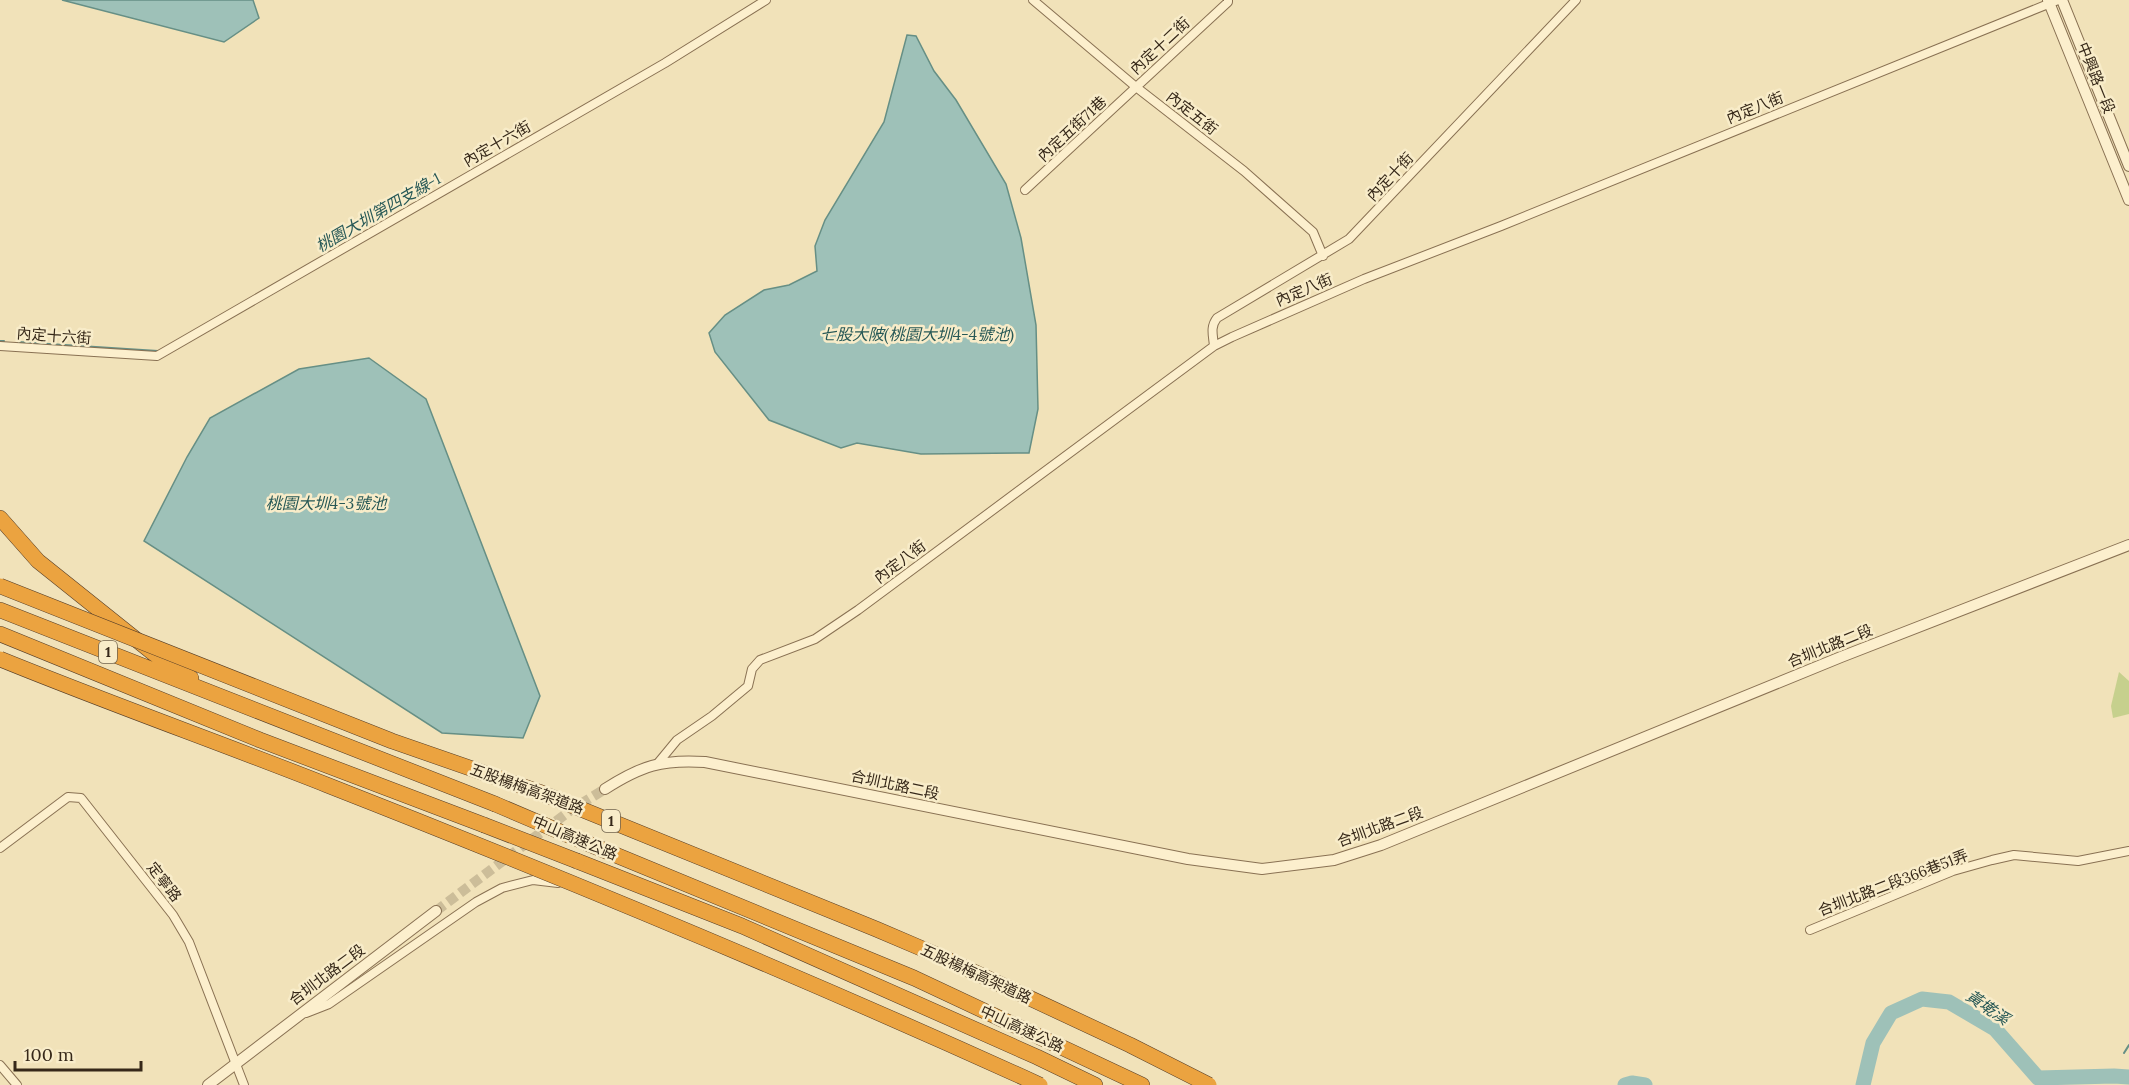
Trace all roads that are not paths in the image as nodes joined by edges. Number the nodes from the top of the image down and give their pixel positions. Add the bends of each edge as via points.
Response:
1 (766, 0) edge
2 (1033, 0) edge
3 (1228, 0) edge
4 (1576, 0) edge
5 (2054, 1) edge
6 (1136, 87) junction
7 (2129, 166) edge
8 (1025, 190) dead end
9 (2129, 200) edge
10 (1323, 256) junction
11 (0, 346) edge
12 (1214, 346) junction
13 (0, 518) edge
14 (2129, 544) edge
15 (0, 586) edge
16 (0, 610) edge
17 (0, 634) edge
18 (0, 638) edge
19 (39, 649) junction
20 (0, 659) edge
21 (216, 695) junction
22 (658, 763) junction
23 (605, 789) tunnel mouth
24 (0, 848) edge
25 (2129, 851) edge
26 (436, 911) tunnel mouth
27 (1810, 930) dead end
28 (382, 967) junction
29 (356, 971) junction
30 (292, 1020) junction
31 (235, 1063) junction
32 (0, 1065) edge
33 (17, 1085) edge
34 (208, 1085) edge
35 (244, 1085) edge
36 (1040, 1085) edge
37 (1048, 1085) edge
38 (1095, 1085) edge
39 (1142, 1085) edge
40 (1209, 1085) edge

1 - 11 street, 內定十六街 via 665,63 157,356
2 - 6 street, 內定五街
3 - 6 street, 內定十二街
4 - 10 street, 內定十街 via 1349,239
5 - 7 street, 中興路一段
5 - 9 street, 中興路一段
5 - 12 street, 內定八街 via 1364,279
6 - 8 street, 內定五街71巷
6 - 10 street, 內定五街 via 1244,171 1313,232
10 - 12 street, 內定十街 via 1217,318 1212,330
12 - 22 street, 內定八街 via 858,610 815,639 760,660 752,669 748,686 677,740
13 - 21 highway via 38,561 153,653
14 - 22 street, 合圳北路二段 via 1381,845 1334,860 1262,869 1188,859 705,762
15 - 40 highway, 五股楊梅高架道路 / 1, bridge via 392,741 539,792 866,924
16 - 21 highway, 中山高速公路 / 1
17 - 19 highway, 中山高速公路 / 1
18 - 19 highway
19 - 38 highway, 中山高速公路 / 1, bridge via 260,740 742,926
20 - 36 highway, bridge via 326,784 687,930
21 - 39 highway, 中山高速公路 / 1, bridge via 495,804 914,978
22 - 23 street, 合圳北路二段 via 634,771
24 - 31 street, 定寧路 via 68,797 81,798 189,942
25 - 27 street, 合圳北路二段366巷51弄 via 2078,861 2014,855 1992,860 1953,871
26 - 29 street, 合圳北路二段
28 - 29 street
28 - 30 street via 329,1004
28 - 37 street via 502,888 533,880 603,888 840,989
29 - 30 street, 合圳北路二段
30 - 31 street, 合圳北路二段
31 - 34 street, 合圳北路二段
31 - 35 street, 定寧路
32 - 33 street

